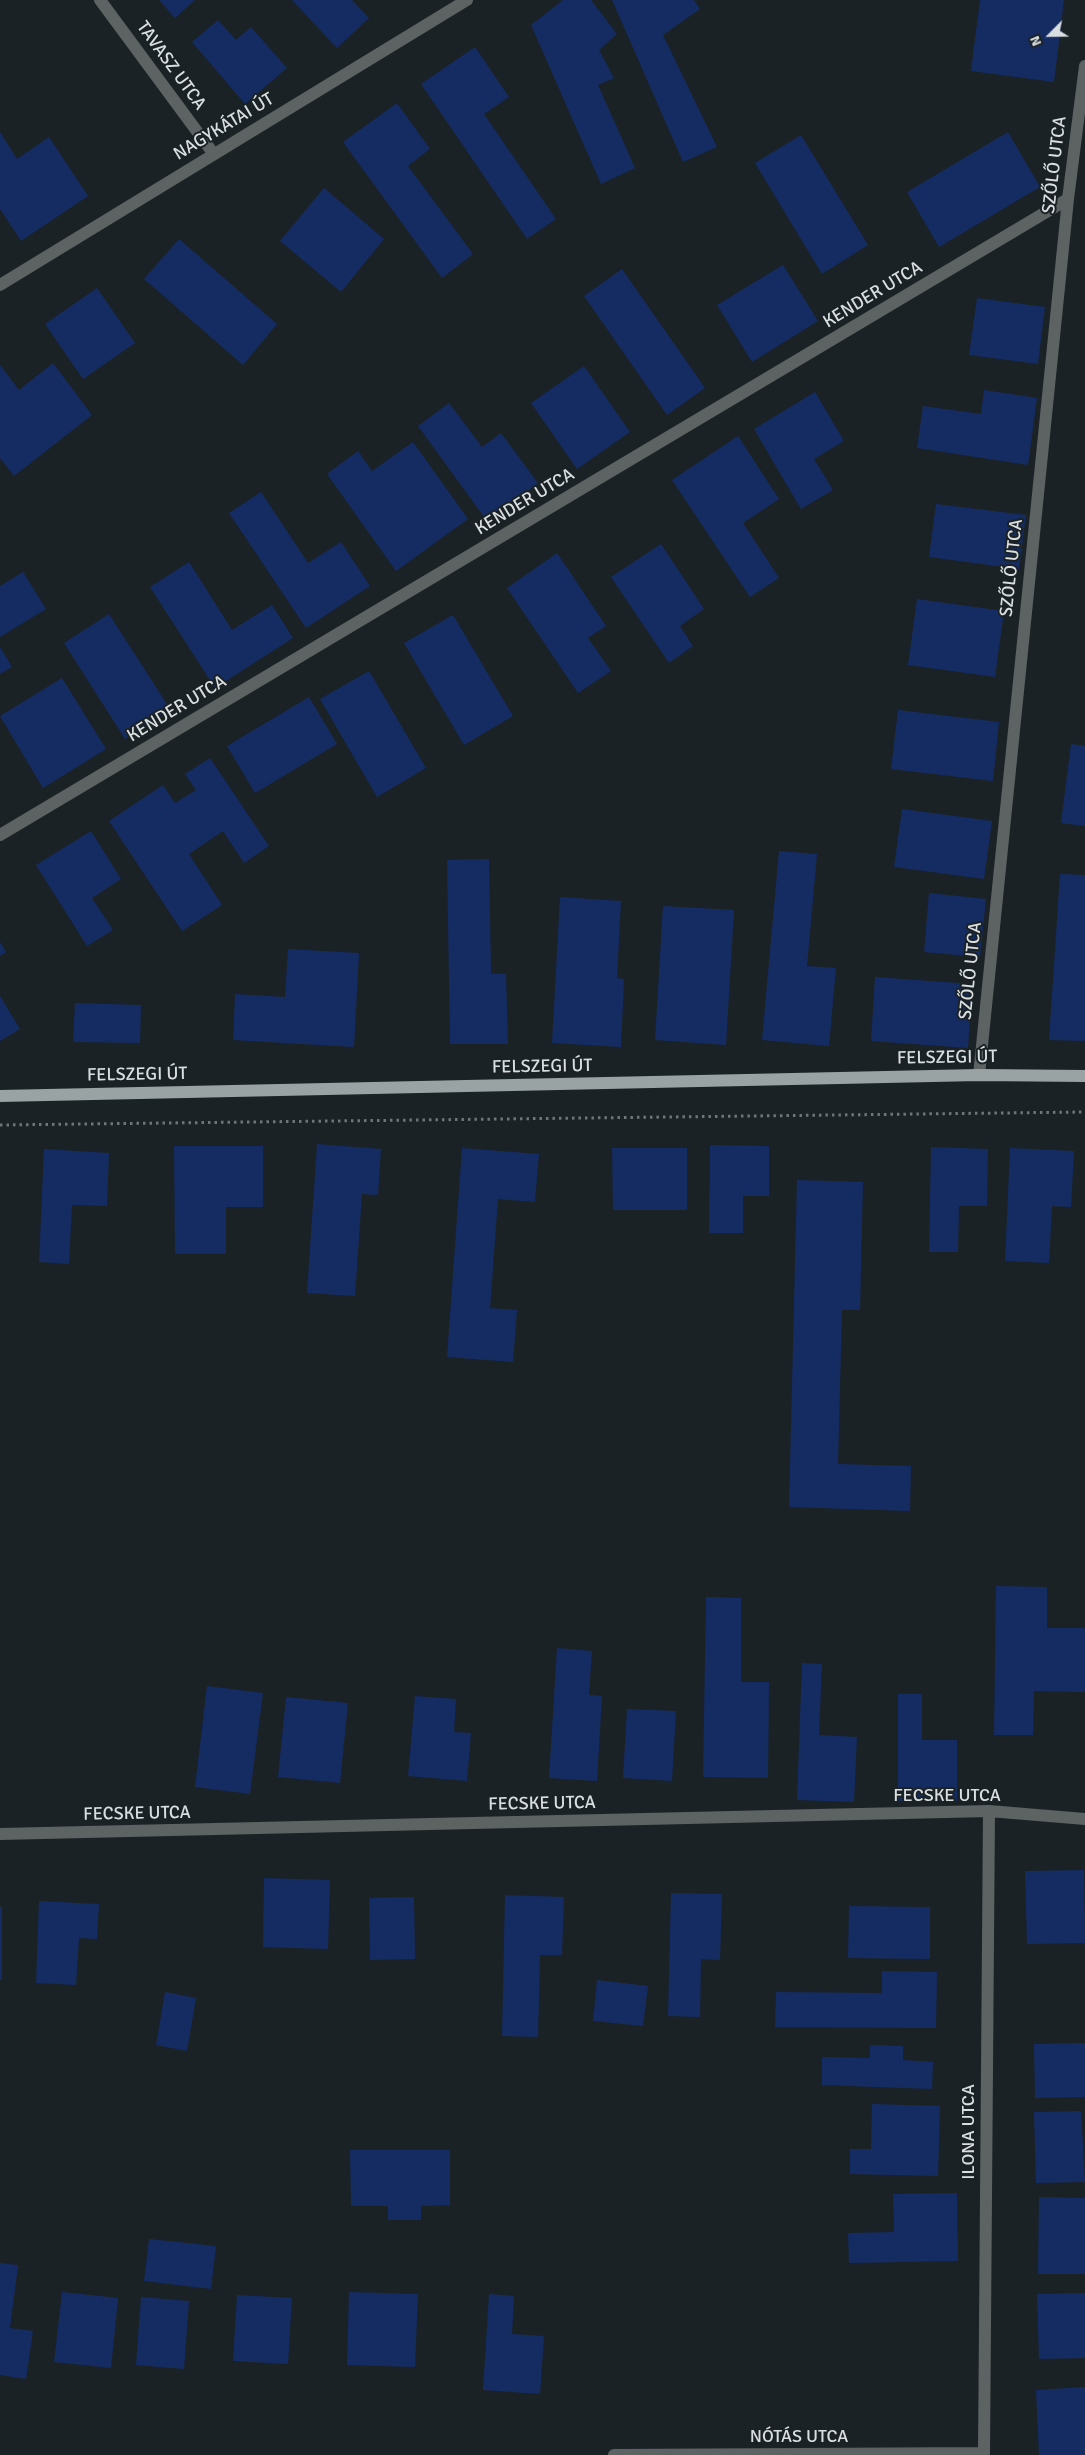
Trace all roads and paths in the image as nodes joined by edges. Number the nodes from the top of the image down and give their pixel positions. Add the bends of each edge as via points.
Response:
1 (100, 0) edge
2 (466, 0) edge
3 (1085, 66) edge
4 (213, 153) junction
5 (1068, 199) junction
6 (0, 284) edge
7 (0, 835) edge
8 (978, 1075) junction
9 (1085, 1076) edge
10 (0, 1096) edge
11 (1085, 1112) edge
12 (0, 1124) edge
13 (990, 1811) junction
14 (1085, 1819) edge
15 (0, 1834) edge
16 (984, 2453) joint
17 (614, 2455) edge

1 - 4 street, TAVASZ UTCA
2 - 4 street, NAGYKÁTAI ÚT
3 - 5 street, SZŐLŐ UTCA
4 - 6 street, NAGYKÁTAI ÚT
5 - 7 street, KENDER UTCA
5 - 8 street, SZŐLŐ UTCA
8 - 9 main road, FELSZEGI ÚT
8 - 10 main road, FELSZEGI ÚT
11 - 12 path
13 - 14 street, FECSKE UTCA
13 - 15 street, FECSKE UTCA
13 - 16 street, ILONA UTCA
16 - 17 street, NÓTÁS UTCA

